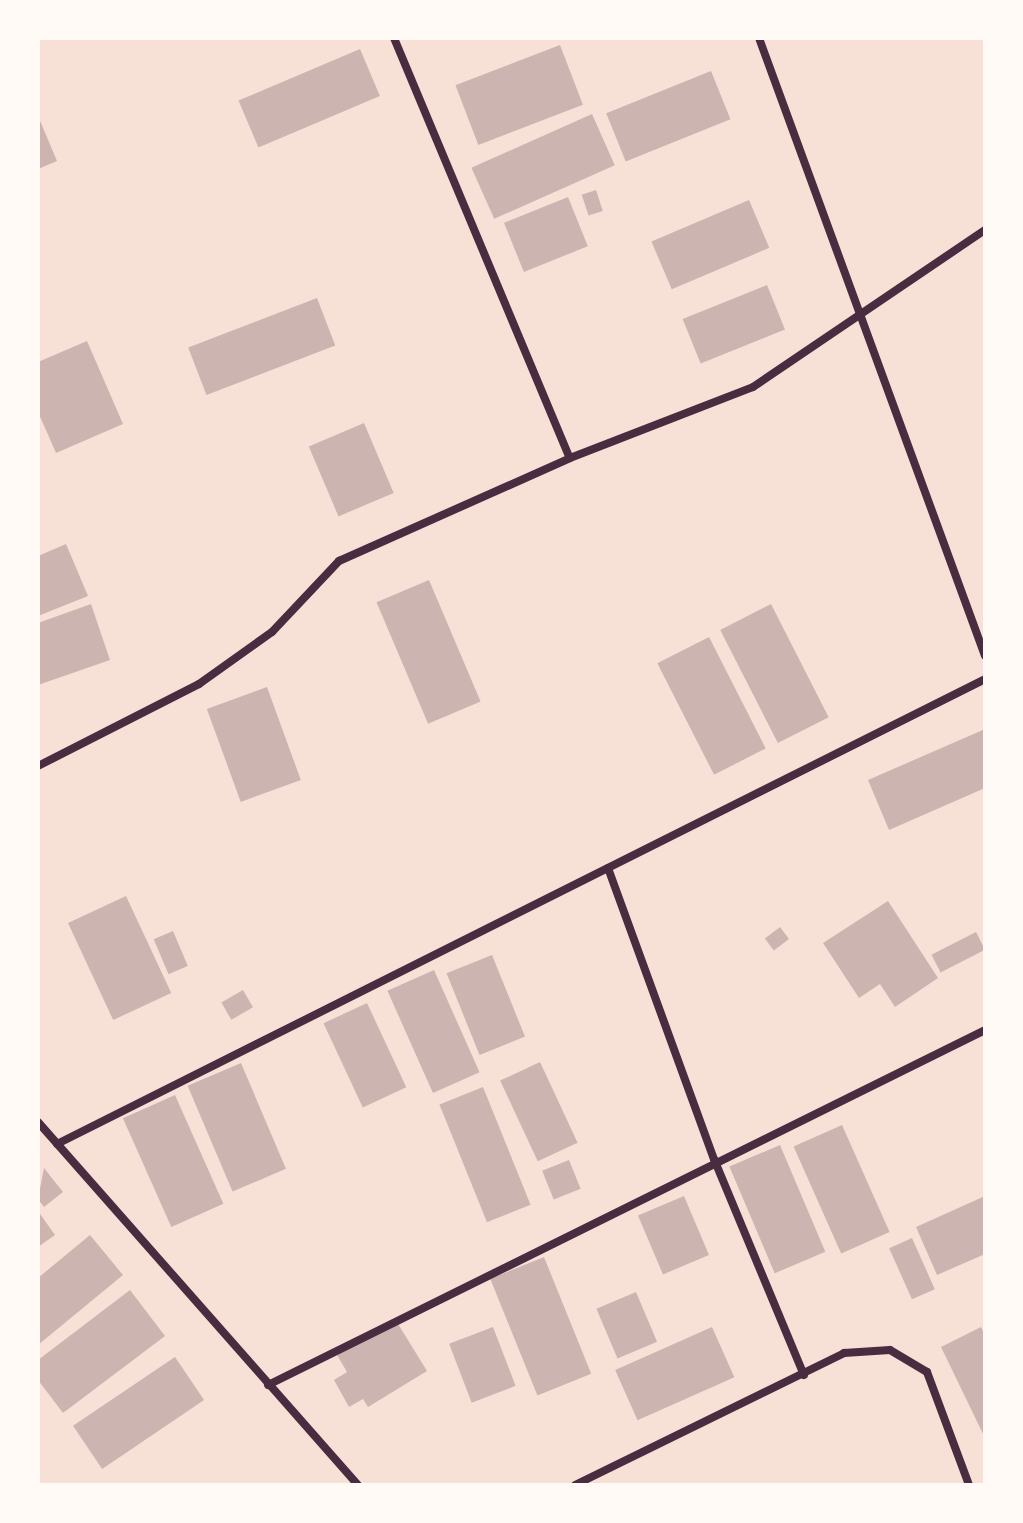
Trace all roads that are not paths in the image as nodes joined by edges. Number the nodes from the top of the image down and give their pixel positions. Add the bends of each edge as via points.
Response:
1 (394, 38) edge
2 (759, 38) edge
3 (985, 230) edge
4 (857, 320) junction
5 (570, 458) junction
6 (985, 656) edge
7 (985, 679) edge
8 (38, 766) edge
9 (608, 868) junction
10 (985, 1030) edge
11 (38, 1122) edge
12 (57, 1144) junction
13 (714, 1159) junction
14 (804, 1375) junction
15 (268, 1385) junction
16 (358, 1485) edge
17 (575, 1485) edge
18 (969, 1485) edge

1 - 5 street
2 - 4 street
3 - 4 street
4 - 5 street via 753,387
4 - 6 street
5 - 8 street via 339,561 272,632 199,684
7 - 9 street
9 - 12 street
9 - 13 street
10 - 13 street
11 - 12 street
12 - 15 street
13 - 14 street
13 - 15 street
14 - 17 street
14 - 18 street via 844,1353 890,1350 927,1372
15 - 16 street

